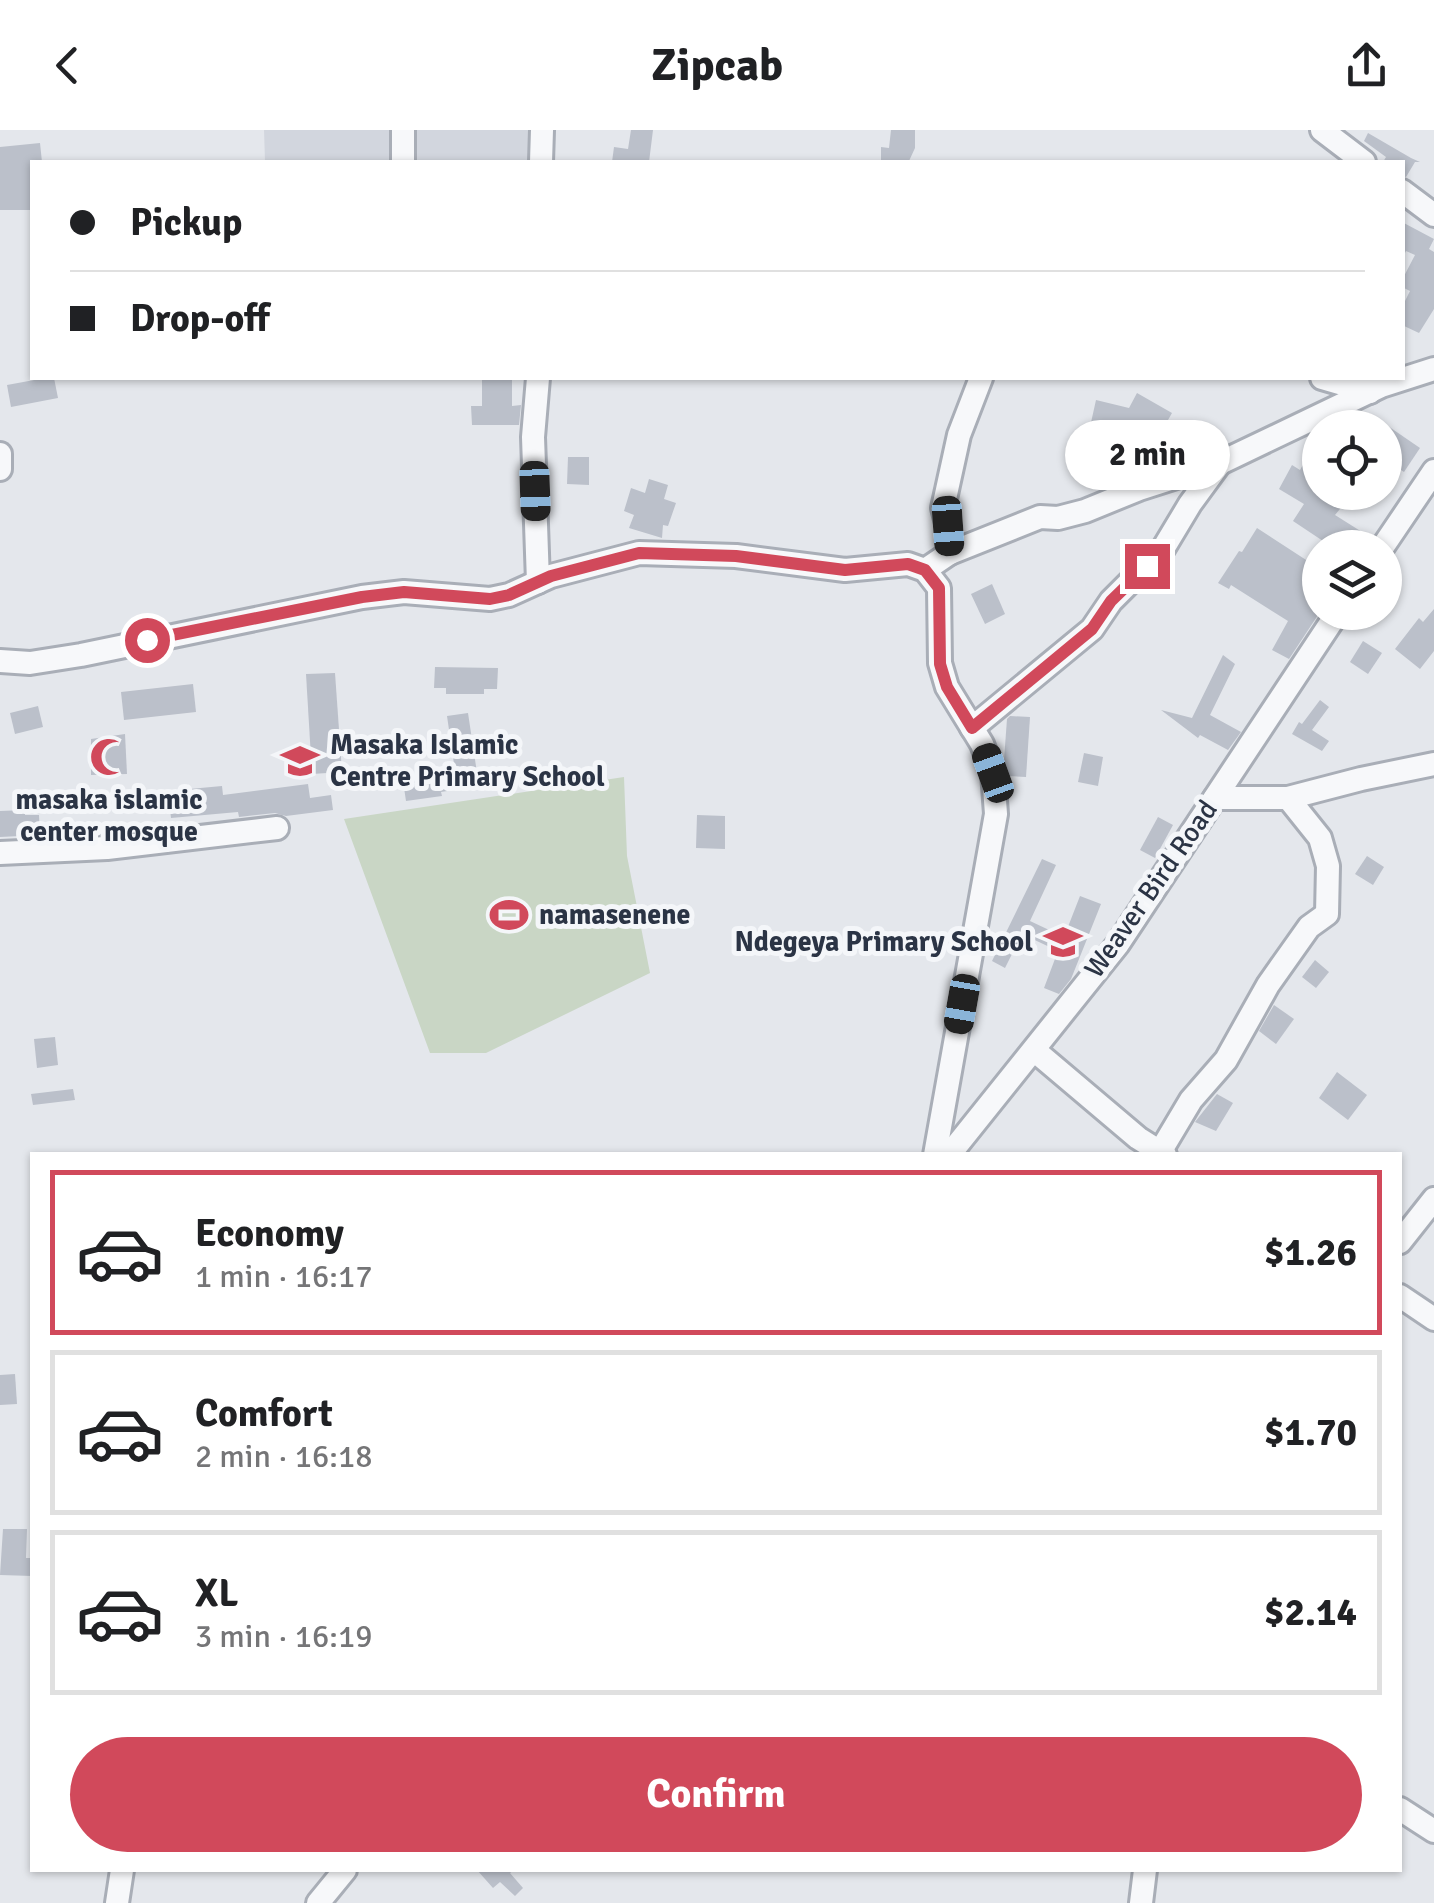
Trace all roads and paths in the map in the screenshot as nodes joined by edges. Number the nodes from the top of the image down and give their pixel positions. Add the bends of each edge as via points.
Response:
1 (403, 130) edge
2 (542, 130) edge
3 (1322, 130) edge
4 (403, 160) edge
5 (542, 160) edge
6 (1361, 160) edge
7 (1405, 194) edge
8 (1434, 215) edge
9 (1434, 370) edge
10 (538, 380) edge
11 (980, 380) edge
12 (1329, 380) edge
13 (1405, 380) edge
14 (1405, 380) edge
15 (1370, 392) junction
16 (0, 454) edge
17 (1220, 463) junction
18 (0, 469) edge
19 (1434, 472) edge
20 (1394, 530) edge
21 (950, 553) junction
22 (925, 570) junction
23 (538, 582) junction
24 (1326, 630) edge
25 (0, 661) edge
26 (972, 728) junction
27 (1434, 764) edge
28 (1215, 798) junction
29 (1288, 798) junction
30 (277, 828) dead end
31 (0, 853) edge
32 (1034, 1050) junction
33 (935, 1152) edge
34 (951, 1152) edge
35 (1161, 1152) edge
36 (1164, 1152) edge
37 (1434, 1199) edge
38 (1402, 1239) edge
39 (1402, 1297) edge
40 (1434, 1319) edge
41 (1402, 1810) edge
42 (1434, 1831) edge
43 (122, 1872) edge
44 (343, 1872) edge
45 (1145, 1872) edge
46 (117, 1903) edge
47 (318, 1903) edge
48 (1141, 1903) edge

1 - 4 street
2 - 5 street
3 - 6 street
7 - 8 street
9 - 14 street
10 - 23 street
11 - 21 street via 942,508
12 - 15 street
13 - 15 street
15 - 17 street
16 - 18 street
17 - 21 street via 1058,518 1040,517
17 - 26 street via 1164,549 1092,629
19 - 20 street
21 - 22 street
22 - 23 street via 639,553
22 - 26 street via 939,588 940,664
23 - 25 street via 490,599 404,592 362,597 30,664
24 - 28 street, Weaver Bird Road
26 - 33 street via 993,773 996,814
27 - 29 street
28 - 29 street
28 - 32 street, Weaver Bird Road via 1118,944
29 - 36 street via 1320,838 1328,866 1328,914 1310,927 1268,985
30 - 31 street
32 - 34 street, Weaver Bird Road
32 - 35 street
37 - 38 street
39 - 40 street
41 - 42 street
43 - 46 street
44 - 47 street
45 - 48 street

